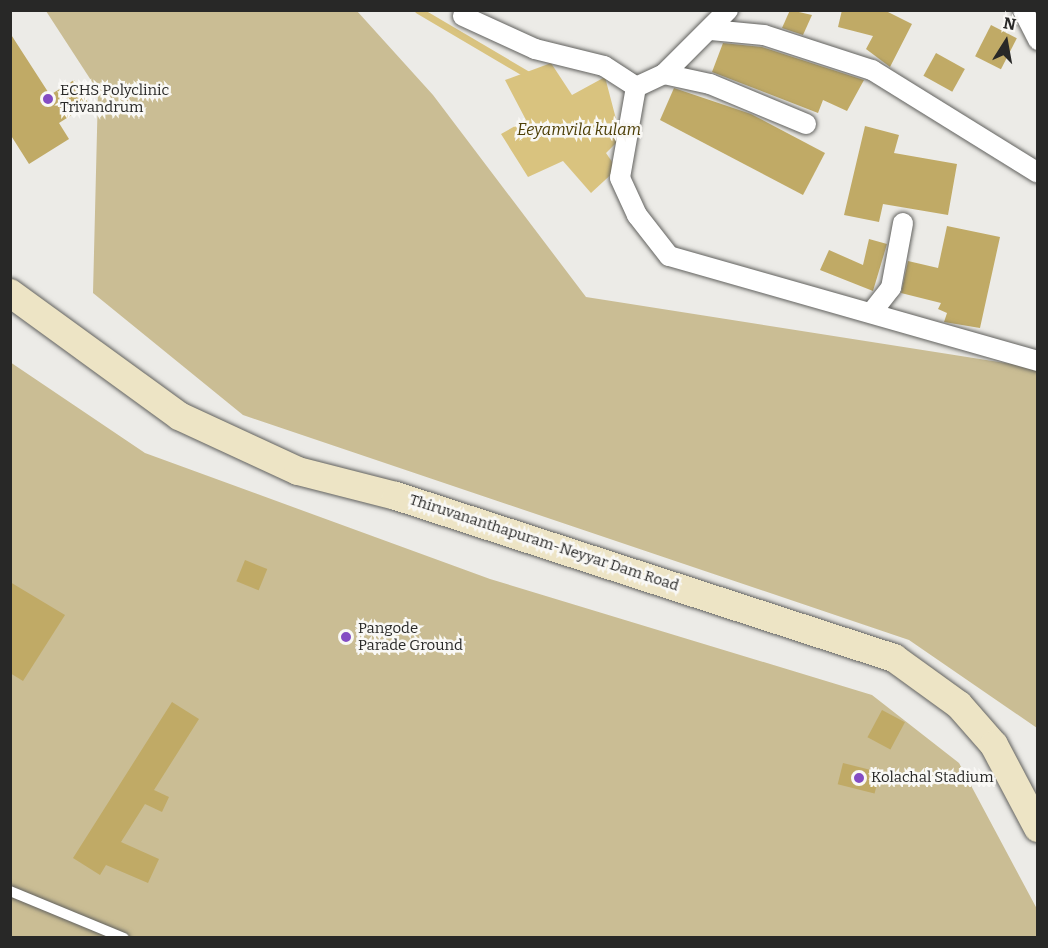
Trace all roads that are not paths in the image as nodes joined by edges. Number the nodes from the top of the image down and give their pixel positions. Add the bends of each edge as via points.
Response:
1 (728, 10) edge
2 (1023, 10) edge
3 (463, 16) dead end
4 (711, 30) junction
5 (1038, 40) edge
6 (664, 74) junction
7 (636, 87) junction
8 (806, 124) dead end
9 (1038, 173) edge
10 (903, 223) dead end
11 (10, 293) edge
12 (872, 312) junction
13 (1038, 361) edge
14 (1038, 828) edge
15 (10, 891) edge
16 (124, 938) edge

1 - 4 street
2 - 5 street
3 - 7 street via 535,49 604,66
4 - 6 street
4 - 9 street via 764,34 872,70
6 - 7 street
6 - 8 street via 710,84
7 - 12 street via 620,178 637,215 669,256
10 - 12 street via 891,288
11 - 14 main road, Thiruvananthapuram-Neyyar Dam Road via 179,416 298,471 396,496 894,658 959,705 994,746
12 - 13 street
15 - 16 lane

